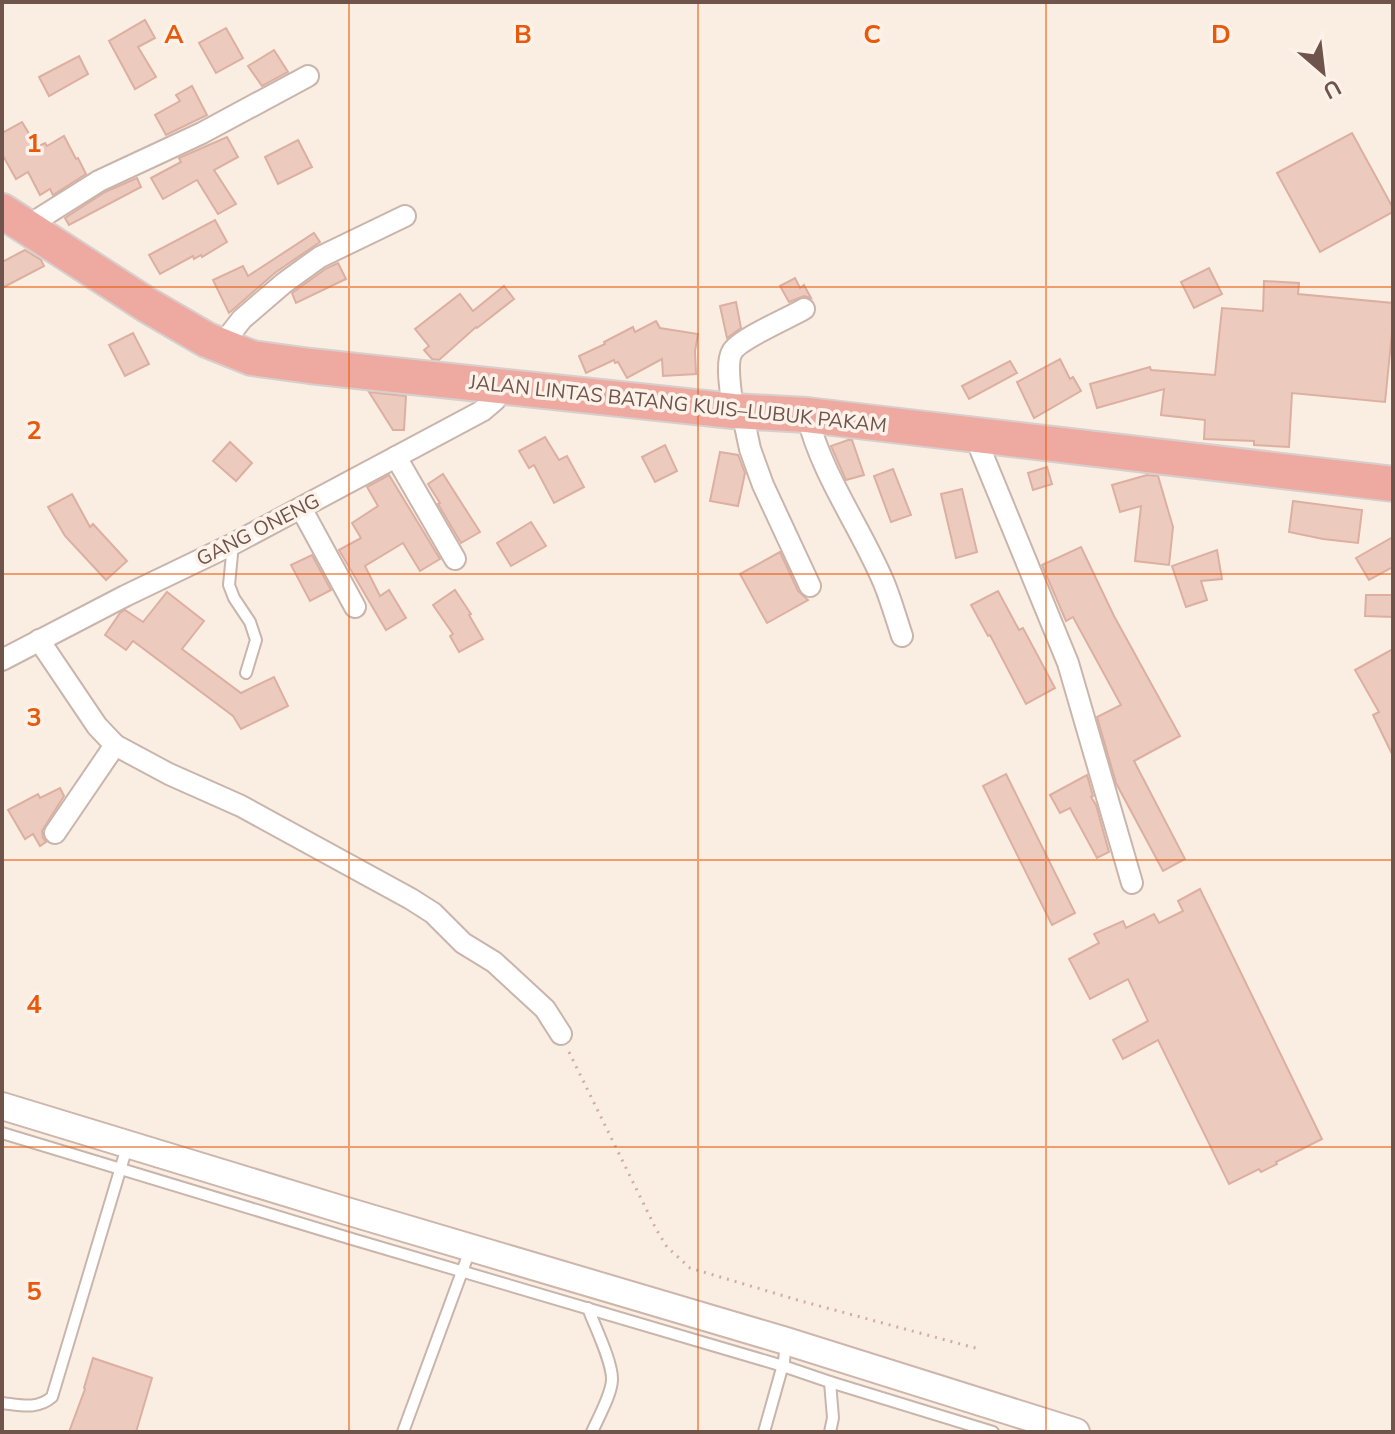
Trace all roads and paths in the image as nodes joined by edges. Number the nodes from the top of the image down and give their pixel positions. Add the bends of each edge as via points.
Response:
1 (308, 76) dead end
2 (405, 216) dead end
3 (14, 219) edge
4 (804, 309) dead end
5 (221, 346) junction
6 (503, 387) junction
7 (738, 411) junction
8 (807, 415) junction
9 (974, 434) junction
10 (396, 457) junction
11 (1393, 484) edge
12 (301, 508) junction
13 (233, 544) junction
14 (455, 559) dead end
15 (810, 586) dead end
16 (355, 607) dead end
17 (902, 636) dead end
18 (39, 640) junction
19 (2, 660) edge
20 (246, 673) dead end
21 (115, 745) junction
22 (55, 833) dead end
23 (1132, 883) dead end
24 (561, 1034) joint
25 (2, 1106) edge
26 (2, 1133) edge
27 (124, 1156) junction
28 (467, 1259) junction
29 (588, 1308) junction
30 (979, 1349) dead end
31 (784, 1354) junction
32 (830, 1382) junction
33 (2, 1403) edge
34 (978, 1430) edge
35 (403, 1432) edge
36 (592, 1432) edge
37 (764, 1432) edge
38 (830, 1432) edge
39 (993, 1432) edge
40 (1076, 1432) edge

1 - 3 street via 202,133
2 - 5 street via 320,257 242,319
3 - 5 highway, JALAN LINTAS BATANG KUIS–LUBUK PAKAM
4 - 7 street via 732,351 729,362
5 - 6 highway, JALAN LINTAS BATANG KUIS–LUBUK PAKAM via 252,358
6 - 7 highway, JALAN LINTAS BATANG KUIS–LUBUK PAKAM
6 - 10 street, GANG ONENG via 482,411
7 - 8 highway, JALAN LINTAS BATANG KUIS–LUBUK PAKAM
7 - 15 street via 763,485
8 - 9 highway, JALAN LINTAS BATANG KUIS–LUBUK PAKAM
8 - 17 street via 836,490 884,583
9 - 11 highway, JALAN LINTAS BATANG KUIS–LUBUK PAKAM
9 - 23 street via 1068,663
10 - 12 street, GANG ONENG
10 - 14 street
12 - 13 street, GANG ONENG
12 - 16 street
13 - 18 street, GANG ONENG
13 - 20 lane via 229,585 256,640
18 - 19 street, GANG ONENG
18 - 21 street
21 - 22 street
21 - 24 street via 241,806 433,913 545,1009
24 - 30 path via 656,1229 680,1261 801,1301
25 - 27 street
26 - 27 lane
27 - 28 street via 350,1212
27 - 33 lane via 52,1397 39,1405
28 - 29 lane
28 - 31 street
28 - 35 lane
29 - 31 lane
29 - 36 lane via 612,1378
31 - 32 lane
31 - 37 lane
31 - 40 street
32 - 34 lane
32 - 38 lane
34 - 39 lane

